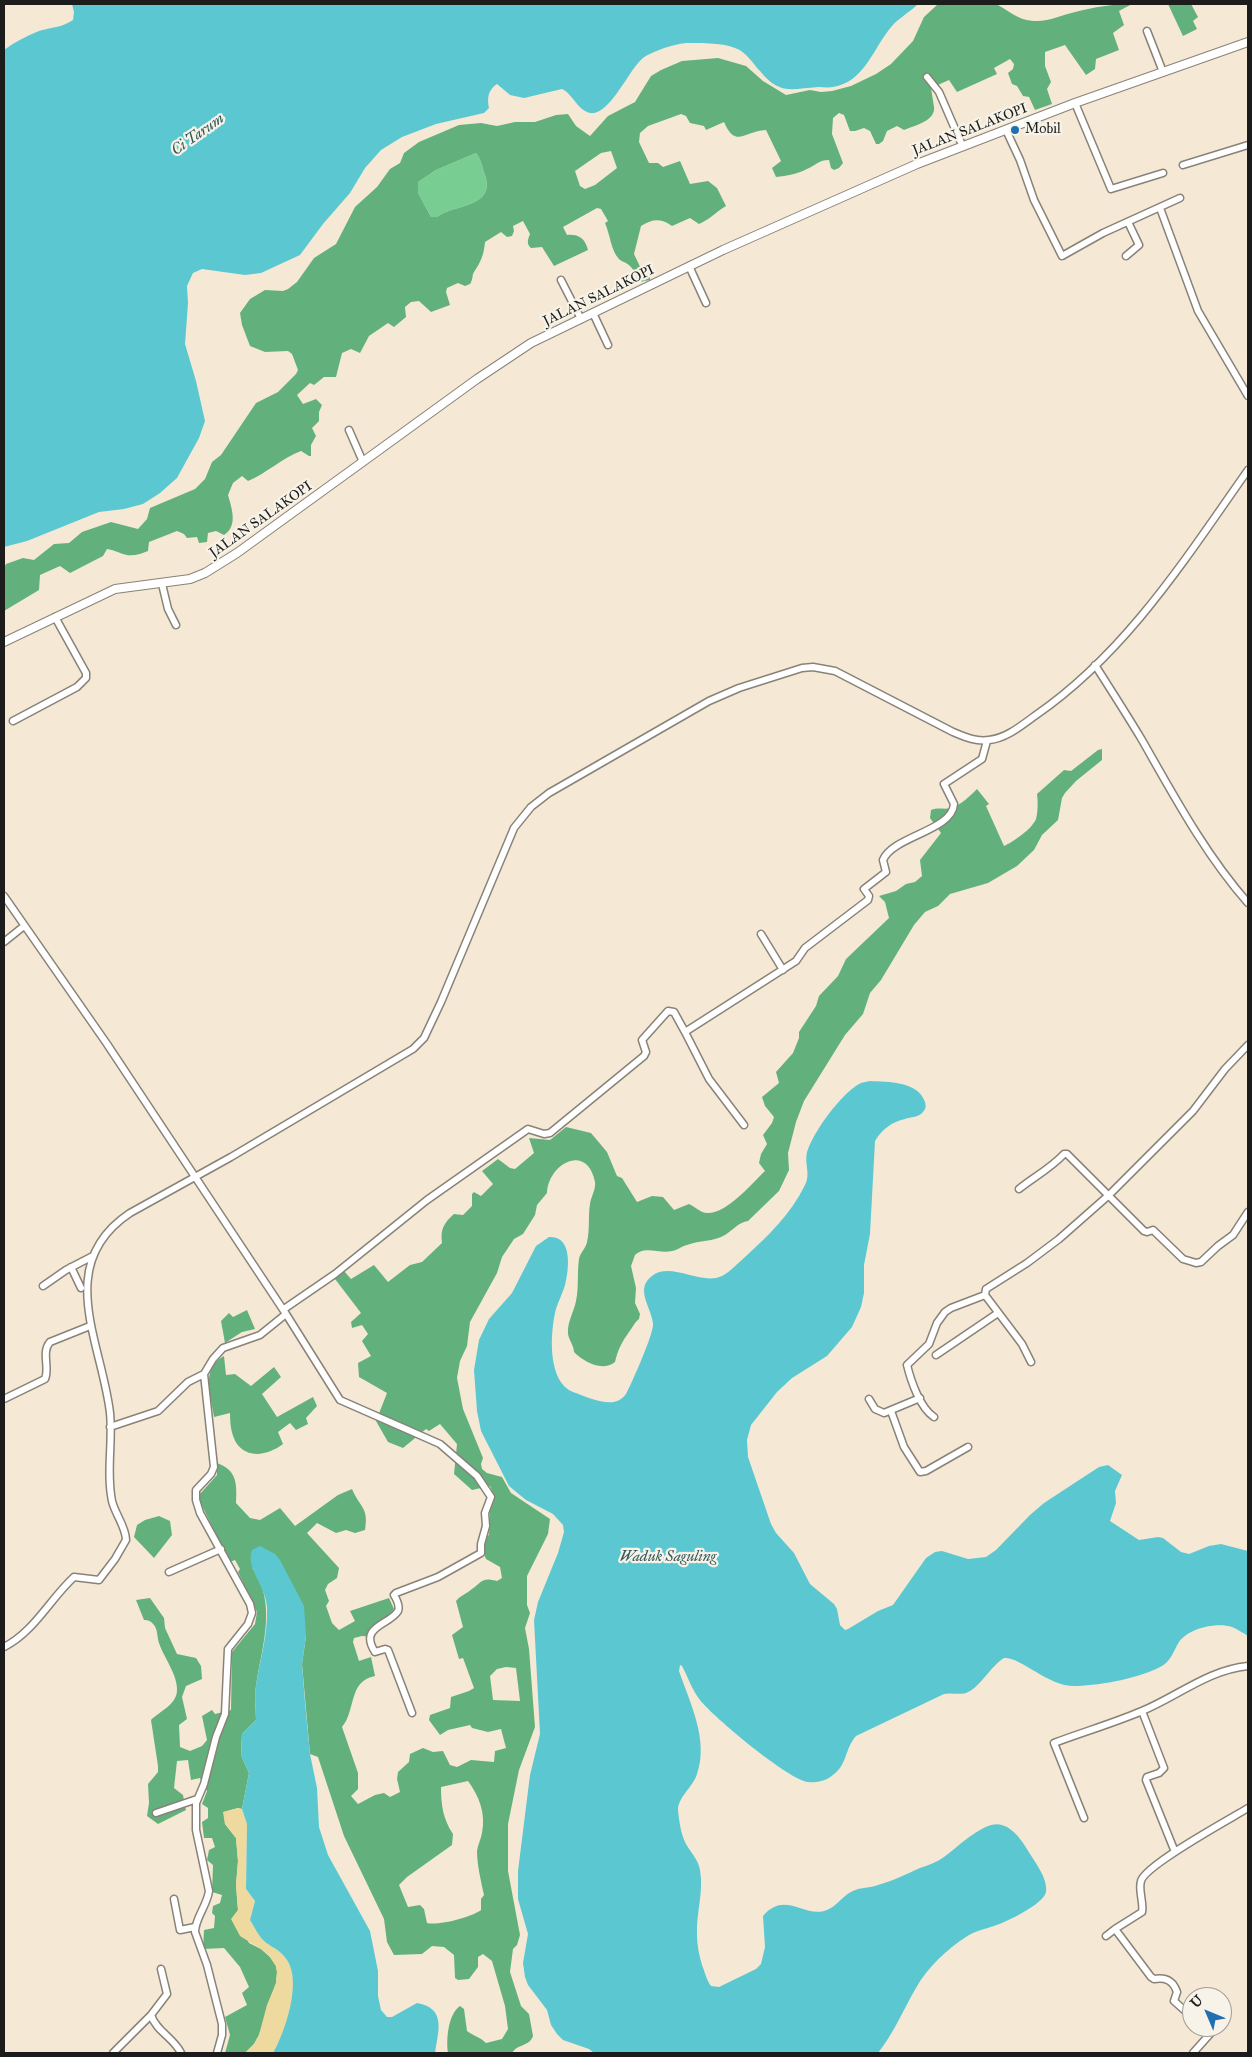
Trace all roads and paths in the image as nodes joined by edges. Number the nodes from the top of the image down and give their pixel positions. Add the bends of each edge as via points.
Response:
1 (1147, 31) dead end
2 (1248, 42) edge
3 (1163, 72) junction
4 (927, 77) dead end
5 (1075, 103) junction
6 (1006, 130) junction
7 (962, 145) junction
8 (1247, 148) edge
9 (1183, 165) dead end
10 (1163, 172) dead end
11 (1180, 198) dead end
12 (1160, 208) junction
13 (1128, 222) junction
14 (1126, 256) dead end
15 (689, 266) junction
16 (561, 280) dead end
17 (706, 303) dead end
18 (593, 313) junction
19 (581, 319) junction
20 (608, 344) dead end
21 (1248, 396) edge
22 (349, 430) dead end
23 (363, 462) junction
24 (1248, 470) edge
25 (162, 584) junction
26 (55, 617) junction
27 (176, 626) dead end
28 (4, 642) edge
29 (1095, 665) junction
30 (13, 721) dead end
31 (987, 741) junction
32 (4, 896) edge
33 (1248, 903) edge
34 (24, 926) junction
35 (761, 934) dead end
36 (4, 942) edge
37 (783, 970) junction
38 (685, 1032) junction
39 (1248, 1045) edge
40 (744, 1125) dead end
41 (194, 1178) junction
42 (1019, 1190) dead end
43 (1109, 1196) junction
44 (1248, 1212) edge
45 (93, 1256) junction
46 (71, 1267) junction
47 (43, 1286) dead end
48 (81, 1288) dead end
49 (985, 1295) junction
50 (285, 1311) junction
51 (998, 1313) junction
52 (90, 1326) junction
53 (936, 1356) dead end
54 (1031, 1362) dead end
55 (204, 1374) junction
56 (920, 1398) junction
57 (4, 1399) edge
58 (869, 1399) dead end
59 (891, 1411) junction
60 (934, 1417) dead end
61 (110, 1427) junction
62 (968, 1447) dead end
63 (221, 1549) junction
64 (168, 1572) dead end
65 (4, 1647) edge
66 (1248, 1666) edge
67 (1142, 1711) junction
68 (412, 1712) dead end
69 (197, 1799) junction
70 (1248, 1808) edge
71 (156, 1813) dead end
72 (1084, 1818) dead end
73 (1175, 1852) junction
74 (174, 1898) dead end
75 (195, 1927) junction
76 (1116, 1929) junction
77 (1106, 1936) dead end
78 (161, 1968) dead end
79 (1182, 2008) edge
80 (151, 2015) junction
81 (1207, 2037) edge
82 (113, 2053) edge
83 (181, 2053) edge
84 (217, 2053) edge
85 (1193, 2053) edge

1 - 3 street
2 - 3 street, JALAN SALAKOPI
3 - 5 street, JALAN SALAKOPI
4 - 7 street via 939,92
5 - 6 street, JALAN SALAKOPI
5 - 10 street via 1110,189
6 - 7 street, JALAN SALAKOPI
6 - 13 street via 1034,200 1062,255
7 - 15 street, JALAN SALAKOPI
8 - 9 street
11 - 12 street
12 - 13 street
12 - 21 street via 1198,311
13 - 14 street via 1139,245
15 - 17 street
15 - 18 street, JALAN SALAKOPI
16 - 19 street
18 - 19 street, JALAN SALAKOPI
18 - 20 street
19 - 23 street, JALAN SALAKOPI via 520,350
22 - 23 street
23 - 25 street, JALAN SALAKOPI via 205,573 184,581
24 - 29 street via 1159,594
25 - 26 street, JALAN SALAKOPI via 114,589
25 - 27 street
26 - 28 street, JALAN SALAKOPI
26 - 30 street via 86,678 77,687
29 - 31 street via 1057,700 1008,733
29 - 33 street via 1174,797
31 - 37 street via 982,759 944,784 954,804 951,813 887,854 883,860 886,872 864,889 868,900 805,948 796,961
31 - 41 street via 953,732 838,672 824,668 794,669 700,705 549,792 519,820 426,1036 420,1043 308,1113
32 - 34 street
34 - 36 street
34 - 41 street via 107,1044
35 - 37 street
37 - 38 street
38 - 40 street via 709,1079
38 - 50 street via 674,1012 669,1011 642,1040 645,1055 550,1133 528,1129 427,1200
39 - 43 street via 1193,1111
41 - 45 street via 119,1220 106,1232
41 - 50 street
42 - 43 street via 1066,1154
43 - 44 street via 1144,1231 1153,1230 1183,1259 1192,1263 1201,1262 1232,1236
43 - 49 street via 1053,1244 986,1288
45 - 46 street
45 - 52 street via 87,1301
46 - 47 street
46 - 48 street
49 - 51 street
49 - 56 street via 944,1312 929,1344 909,1363
50 - 55 street via 260,1335 221,1350
50 - 68 street via 340,1400 440,1444 477,1476 491,1497 485,1513 481,1552 438,1577 396,1594 398,1611 377,1627 371,1636 370,1644 375,1652 388,1650
51 - 53 street
51 - 54 street via 1022,1344
52 - 57 street via 50,1342 46,1347 45,1379
52 - 61 street via 106,1388
55 - 61 street via 188,1382 158,1411
55 - 63 street via 214,1466 211,1474 197,1488 195,1496 200,1513
56 - 59 street
56 - 60 street
58 - 59 street via 877,1411
59 - 62 street via 904,1447 919,1472
61 - 65 street via 111,1489 126,1536 124,1544 99,1580 74,1577 36,1620
63 - 64 street
63 - 69 street via 252,1613 248,1624 228,1649 225,1714
66 - 67 street via 1206,1678
67 - 72 street via 1054,1743
67 - 73 street via 1164,1768 1146,1780
69 - 71 street
69 - 75 street via 195,1819 208,1892
70 - 73 street
73 - 76 street via 1141,1881 1142,1912
74 - 75 street via 180,1930
75 - 84 street via 222,2024
76 - 77 street
76 - 79 street via 1154,1980 1164,1978 1172,1983 1177,1992 1174,2001
78 - 80 street via 167,1994
80 - 82 street
80 - 83 street
81 - 85 street

